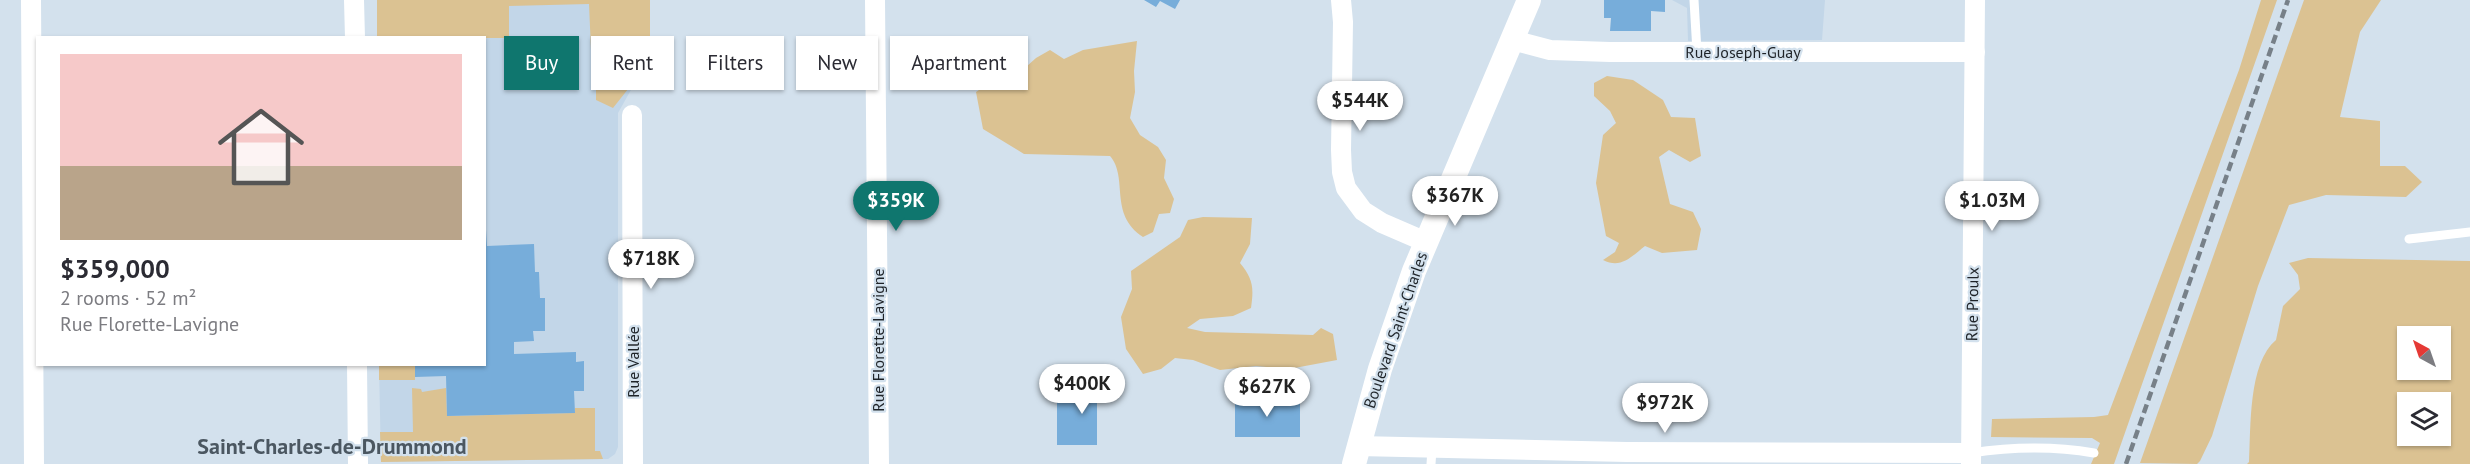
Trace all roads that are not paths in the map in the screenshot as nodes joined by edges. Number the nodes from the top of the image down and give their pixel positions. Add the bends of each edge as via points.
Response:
1 (31, 0) edge
2 (354, 0) edge
3 (875, 0) edge
4 (1341, 0) edge
5 (1528, 0) edge
6 (1694, 0) edge
7 (1975, 0) edge
8 (354, 36) edge
9 (1512, 40) junction
10 (1697, 52) junction
11 (1975, 52) junction
12 (632, 115) dead end
13 (2470, 232) edge
14 (2409, 239) dead end
15 (1426, 242) junction
16 (357, 366) edge
17 (2094, 453) dead end
18 (1356, 455) edge
19 (1432, 456) edge
20 (1627, 458) edge
21 (1971, 458) edge
22 (34, 464) edge
23 (358, 464) edge
24 (633, 464) edge
25 (879, 464) edge

1 - 22 street
2 - 8 street
3 - 25 street, Rue Florette-Lavigne
4 - 15 street via 1341,150 1346,188 1363,211
5 - 9 street, Boulevard Saint-Charles
6 - 10 lane
7 - 11 street, Rue Proulx
9 - 10 street, Rue Joseph-Guay via 1550,50
9 - 15 street, Boulevard Saint-Charles
10 - 11 street, Rue Joseph-Guay
11 - 21 street, Rue Proulx
12 - 24 street, Rue Vallée
13 - 14 lane
15 - 18 street, Boulevard Saint-Charles via 1380,369
16 - 23 street
17 - 21 lane via 2073,449 1994,450
18 - 19 street
19 - 20 street
20 - 21 street

